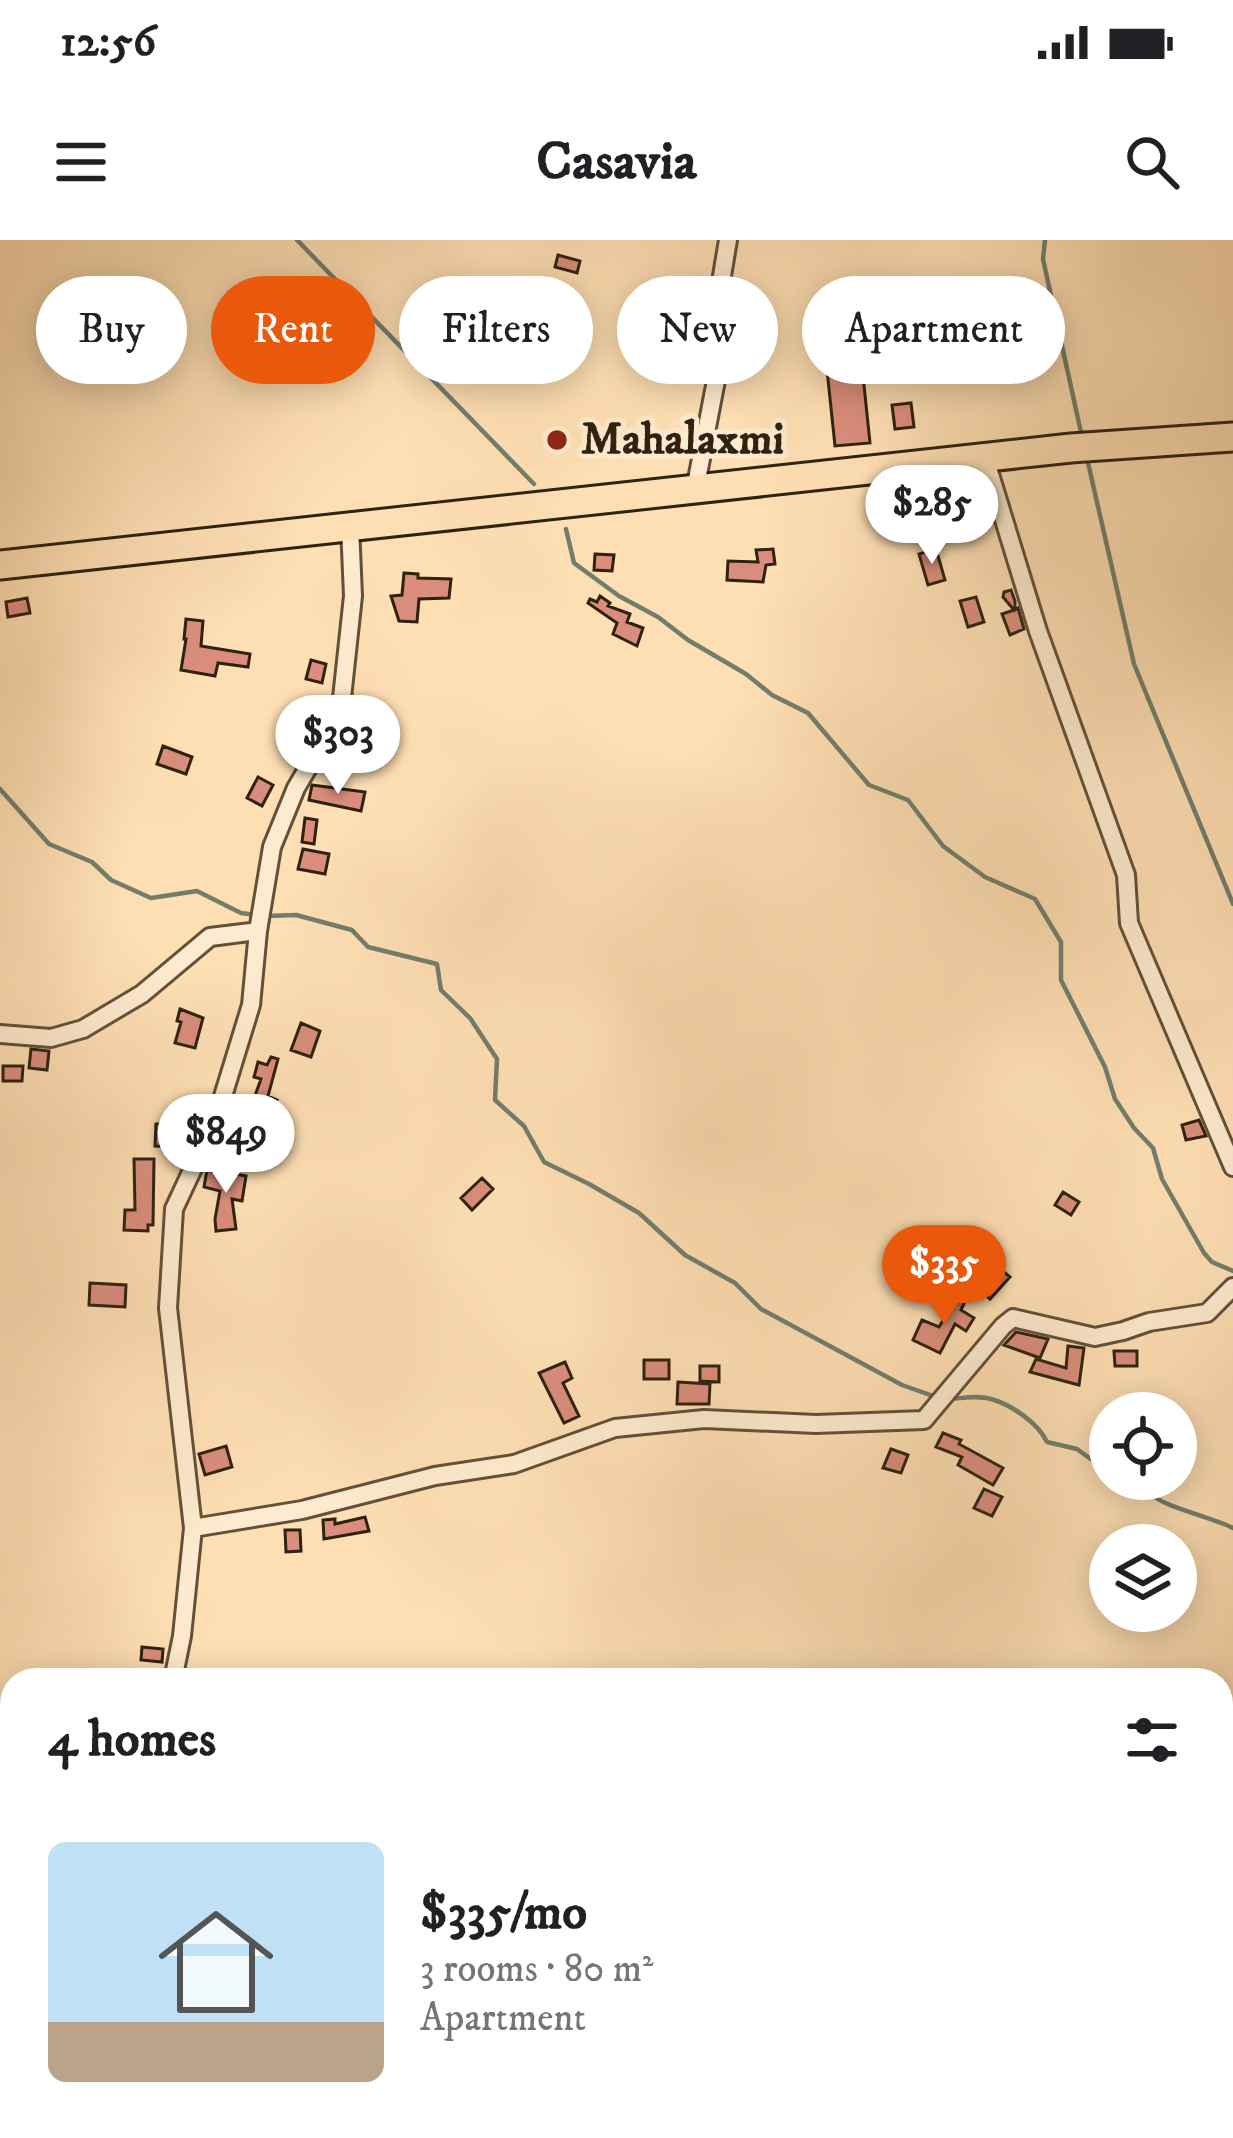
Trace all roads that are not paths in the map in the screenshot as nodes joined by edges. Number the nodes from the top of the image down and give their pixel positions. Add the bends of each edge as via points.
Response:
1 (728, 240) edge
2 (1233, 437) edge
3 (985, 458) junction
4 (694, 490) junction
5 (350, 526) junction
6 (0, 565) edge
7 (260, 920) junction
8 (0, 1034) edge
9 (1233, 1167) edge
10 (1232, 1288) edge
11 (193, 1528) junction
12 (175, 1668) edge

1 - 4 street via 716,318 722,349
2 - 3 main road
3 - 4 main road
3 - 9 street via 1126,875 1129,923
4 - 5 main road
5 - 6 main road
5 - 7 street via 342,698 272,847
7 - 8 street via 210,937 142,994 82,1029 51,1038
7 - 11 street via 251,1005 216,1119 174,1209 168,1308
10 - 11 street via 1208,1312 1095,1336 1013,1318 924,1420 704,1419 615,1428 514,1464
11 - 12 street

